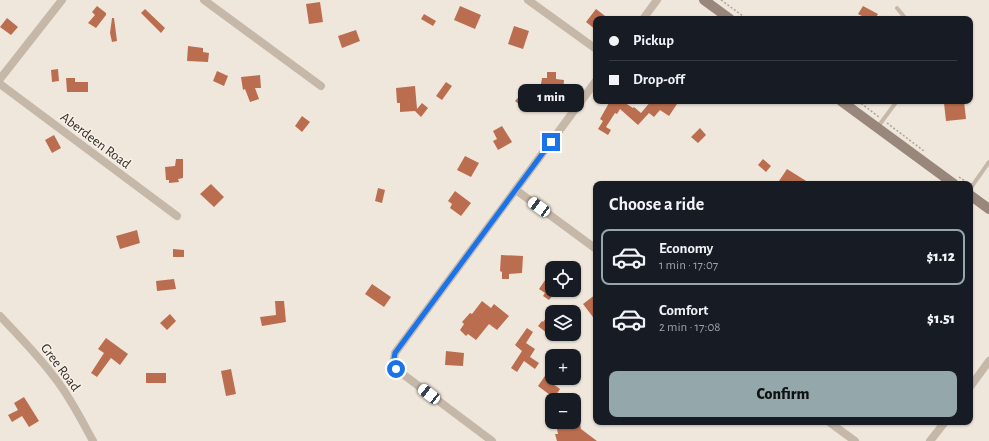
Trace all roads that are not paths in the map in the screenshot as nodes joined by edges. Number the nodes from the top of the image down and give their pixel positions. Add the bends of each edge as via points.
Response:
1 (62, 0) edge
2 (204, 0) edge
3 (528, 0) edge
4 (657, 0) edge
5 (704, 0) edge
6 (897, 8) dead end
7 (645, 16) edge
8 (726, 16) edge
9 (904, 16) edge
10 (593, 47) edge
11 (0, 79) edge
12 (0, 84) edge
13 (593, 85) edge
14 (321, 86) dead end
15 (845, 104) edge
16 (896, 104) edge
17 (880, 124) junction
18 (989, 162) edge
19 (956, 179) edge
20 (973, 185) edge
21 (516, 190) junction
22 (973, 197) edge
23 (989, 209) edge
24 (177, 216) dead end
25 (593, 247) edge
26 (0, 316) edge
27 (989, 361) edge
28 (973, 383) edge
29 (833, 425) edge
30 (943, 425) edge
31 (92, 441) edge
32 (492, 441) edge
33 (855, 441) edge
34 (930, 441) edge

1 - 11 street
2 - 14 street
3 - 10 street
4 - 7 street
5 - 8 main road
6 - 9 lane
12 - 24 street, Aberdeen Road
13 - 21 street
15 - 17 main road
16 - 17 lane
17 - 19 main road
18 - 20 lane
21 - 25 street
21 - 32 street via 393,359 396,369
22 - 23 main road
26 - 31 street, Gree Road via 56,379
27 - 28 street
29 - 33 street
30 - 34 street

